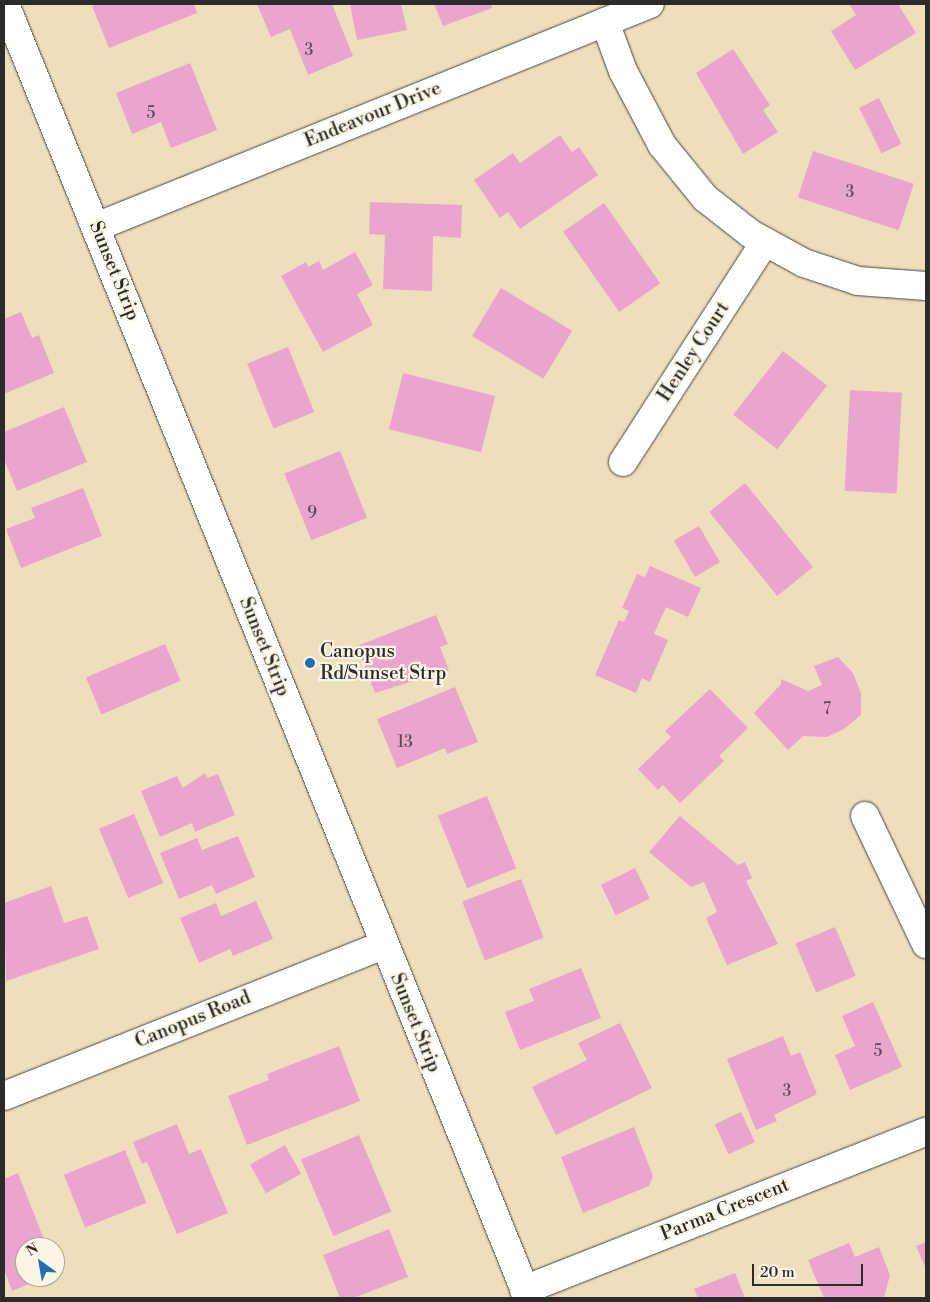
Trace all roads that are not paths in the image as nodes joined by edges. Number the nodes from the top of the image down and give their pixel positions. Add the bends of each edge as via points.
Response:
1 (5, 4) edge
2 (650, 4) edge
3 (604, 22) junction
4 (96, 227) junction
5 (765, 242) junction
6 (926, 286) edge
7 (623, 462) dead end
8 (866, 816) dead end
9 (926, 944) edge
10 (382, 945) junction
11 (4, 1096) edge
12 (926, 1132) edge
13 (526, 1296) edge

1 - 4 street, Sunset Strip
2 - 3 street, Endeavour Drive
3 - 4 street, Endeavour Drive
3 - 5 street via 623,71 662,145 705,198
4 - 10 street, Sunset Strip
5 - 6 street via 804,263 858,281
5 - 7 street, Henley Court
8 - 9 street
10 - 11 street, Canopus Road
10 - 13 street, Sunset Strip
12 - 13 street, Parma Crescent

